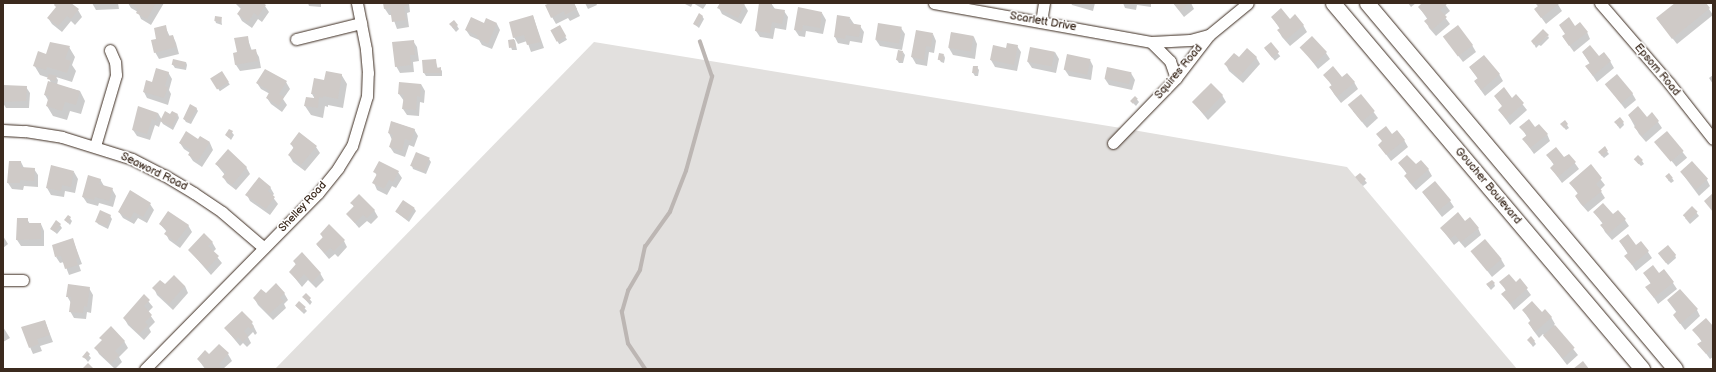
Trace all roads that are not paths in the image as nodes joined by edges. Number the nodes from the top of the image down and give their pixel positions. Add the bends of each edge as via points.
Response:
1 (357, 3) edge
2 (934, 3) edge
3 (1044, 3) edge
4 (1248, 3) edge
5 (1333, 3) edge
6 (1367, 3) edge
7 (1600, 3) edge
8 (1041, 22) junction
9 (361, 23) junction
10 (1210, 35) junction
11 (296, 39) dead end
12 (1152, 42) junction
13 (110, 50) dead end
14 (1176, 78) junction
15 (3, 130) edge
16 (1713, 139) edge
17 (1113, 143) dead end
18 (95, 146) junction
19 (264, 248) junction
20 (3, 280) edge
21 (23, 280) dead end
22 (145, 369) edge
23 (1642, 369) edge
24 (1675, 369) edge

1 - 9 street, Shelley Road
2 - 8 street, Scarlett Drive
3 - 8 street
4 - 10 street, Squires Road
5 - 23 main road, Goucher Boulevard
6 - 24 main road
7 - 16 street, Epsom Road
8 - 12 street, Scarlett Drive
9 - 11 street
9 - 19 street, Shelley Road via 368,73 367,96 352,146 318,193
10 - 12 street, Scarlett Drive via 1190,40
10 - 14 street, Squires Road
12 - 14 street via 1170,61
13 - 18 street via 115,62 116,75
14 - 17 street, Squires Road
15 - 18 street, Seaword Road via 62,137
18 - 19 street, Seaword Road via 132,159 194,193 222,212
19 - 22 street, Shelley Road
20 - 21 street

